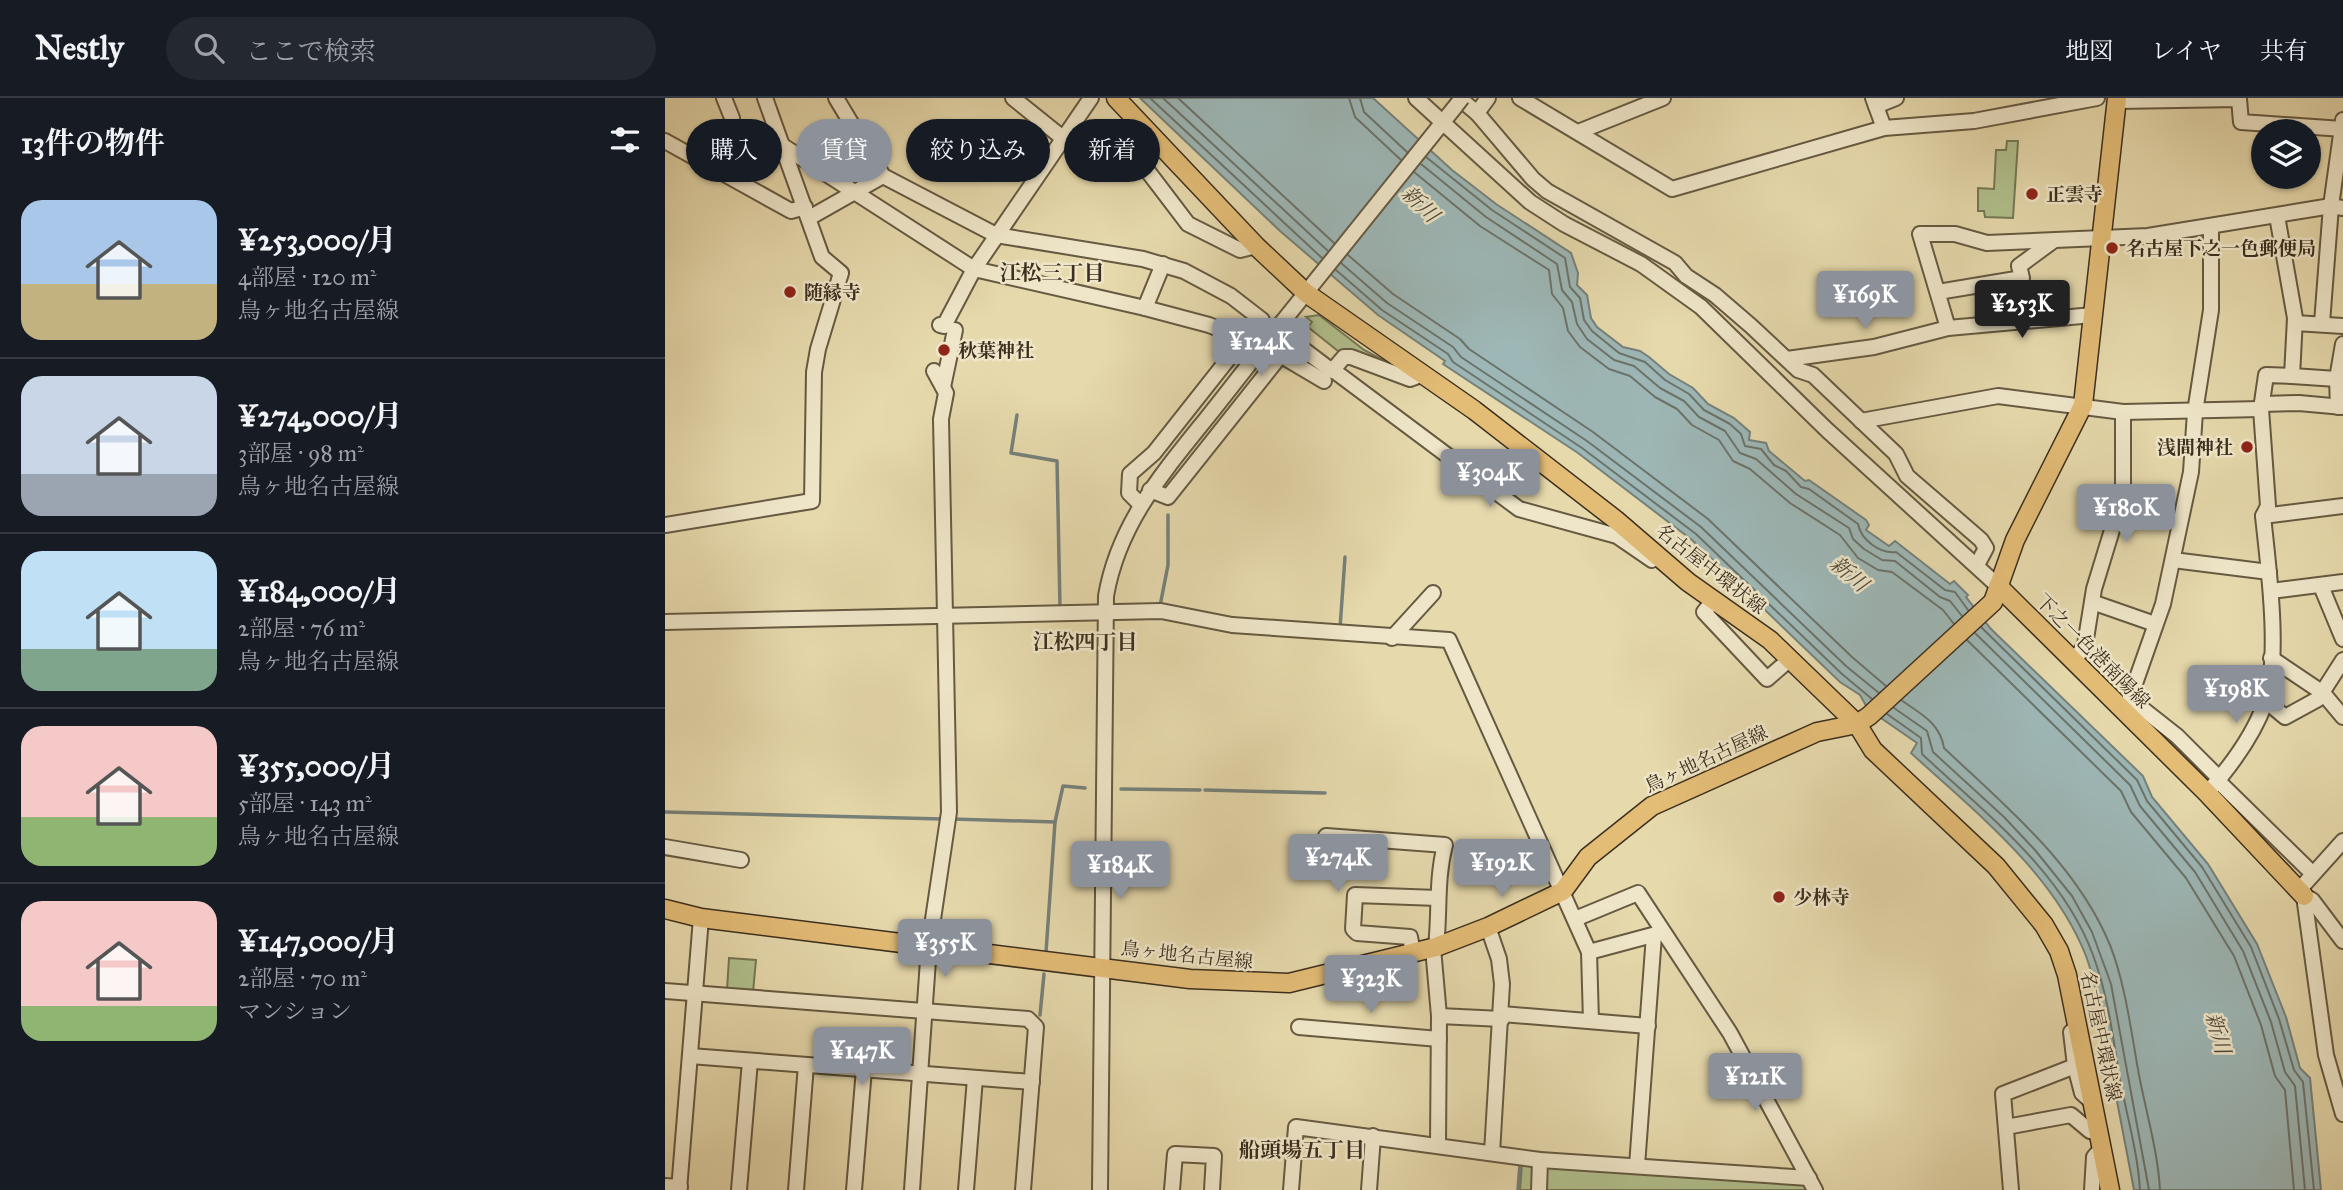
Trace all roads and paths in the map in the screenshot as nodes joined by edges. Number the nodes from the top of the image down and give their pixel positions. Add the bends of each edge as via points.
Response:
1 (724, 98) edge
2 (766, 98) edge
3 (837, 98) edge
4 (1013, 98) edge
5 (1091, 98) edge
6 (1116, 98) edge
7 (1416, 98) edge
8 (1488, 98) edge
9 (1520, 98) edge
10 (1896, 98) edge
11 (2097, 98) edge
12 (1657, 99) edge
13 (2117, 100) edge
14 (1458, 101) edge
15 (1874, 102) edge
16 (1477, 113) junction
17 (732, 119) edge
18 (849, 119) edge
19 (1077, 119) edge
20 (1136, 119) edge
21 (2343, 125) edge
22 (1439, 127) junction
23 (1884, 128) junction
24 (1578, 132) junction
25 (1064, 139) joint
26 (665, 141) edge
27 (1160, 144) edge
28 (783, 146) junction
29 (686, 153) edge
30 (892, 181) edge
31 (738, 182) edge
32 (873, 182) edge
33 (1156, 182) edge
34 (856, 192) junction
35 (2337, 207) edge
36 (807, 213) junction
37 (2277, 216) junction
38 (2211, 226) junction
39 (996, 234) junction
40 (2102, 239) junction
41 (2053, 241) junction
42 (1256, 246) junction
43 (1163, 264) junction
44 (974, 269) junction
45 (1938, 292) junction
46 (1306, 293) junction
47 (1145, 308) junction
48 (2093, 316) junction
49 (1262, 320) junction
50 (2295, 323) junction
51 (2322, 323) junction
52 (940, 325) dead end
53 (2343, 327) edge
54 (1948, 328) junction
55 (955, 330) dead end
56 (1244, 339) junction
57 (1292, 341) junction
58 (2343, 344) edge
59 (1280, 355) junction
60 (1787, 359) junction
61 (934, 371) dead end
62 (1424, 374) junction
63 (1328, 375) junction
64 (2292, 376) junction
65 (2337, 379) junction
66 (1210, 382) junction
67 (943, 387) junction
68 (2083, 405) junction
69 (2262, 406) junction
70 (2341, 407) edge
71 (1241, 409) junction
72 (2123, 412) junction
73 (2195, 412) junction
74 (1861, 421) junction
75 (1150, 490) junction
76 (1140, 504) junction
77 (2343, 506) edge
78 (2263, 516) junction
79 (665, 525) edge
80 (1664, 560) junction
81 (2173, 560) junction
82 (1976, 565) junction
83 (2269, 572) junction
84 (2343, 582) edge
85 (2321, 586) junction
86 (2271, 591) junction
87 (1433, 593) dead end
88 (1995, 594) junction
89 (1713, 601) junction
90 (2092, 602) junction
91 (1104, 613) junction
92 (945, 615) junction
93 (665, 622) edge
94 (2155, 624) junction
95 (1392, 638) junction
96 (2343, 639) edge
97 (2271, 658) junction
98 (1790, 659) junction
99 (2343, 660) edge
100 (2074, 661) junction
101 (2323, 692) junction
102 (2266, 701) junction
103 (2128, 706) junction
104 (2343, 718) edge
105 (1863, 720) junction
106 (2215, 785) junction
107 (1325, 836) dead end
108 (2343, 841) edge
109 (665, 848) edge
110 (741, 860) dead end
111 (2312, 873) junction
112 (1563, 891) junction
113 (2302, 893) junction
114 (1438, 898) junction
115 (665, 909) edge
116 (701, 918) junction
117 (1575, 919) junction
118 (1488, 927) junction
119 (1659, 933) junction
120 (2343, 941) edge
121 (929, 946) junction
122 (1435, 947) junction
123 (1589, 952) junction
124 (1413, 953) junction
125 (1101, 967) junction
126 (665, 991) edge
127 (695, 994) junction
128 (926, 1010) junction
129 (1439, 1016) junction
130 (1502, 1016) junction
131 (1591, 1021) junction
132 (2079, 1024) junction
133 (1648, 1026) junction
134 (1299, 1027) dead end
135 (1439, 1039) junction
136 (690, 1056) junction
137 (750, 1060) junction
138 (807, 1065) junction
139 (2075, 1066) junction
140 (864, 1069) junction
141 (921, 1074) junction
142 (975, 1078) junction
143 (1032, 1082) junction
144 (2094, 1104) junction
145 (2343, 1114) edge
146 (2006, 1127) junction
147 (1373, 1136) junction
148 (2101, 1140) junction
149 (1438, 1144) junction
150 (1492, 1153) junction
151 (1541, 1160) junction
152 (1637, 1166) junction
153 (1812, 1184) edge
154 (675, 1187) edge
155 (739, 1190) edge
156 (796, 1190) edge
157 (854, 1190) edge
158 (912, 1190) edge
159 (966, 1190) edge
160 (1023, 1190) edge
161 (1100, 1190) edge
162 (1173, 1190) edge
163 (1212, 1190) edge
164 (1291, 1190) edge
165 (1299, 1190) edge
166 (1369, 1190) edge
167 (1539, 1190) edge
168 (2011, 1190) edge
169 (2092, 1190) edge
170 (2110, 1190) edge

1 - 17 street
2 - 28 street
3 - 18 street
4 - 25 street
5 - 19 street
6 - 20 main road, 名古屋中環状線
7 - 22 street
8 - 16 street
9 - 24 street
10 - 15 street
11 - 23 street via 1974,121
12 - 24 street
13 - 21 street via 2239,99 2241,122
13 - 40 main road, 鳥ヶ地名古屋線
14 - 16 street
14 - 22 street
15 - 23 street
16 - 60 street via 1547,191 1675,263
21 - 35 street
22 - 46 street
22 - 82 street via 1531,202 1641,264 1701,307
23 - 24 street via 1672,189
25 - 39 street
26 - 29 street
27 - 42 main road, 名古屋中環状線
28 - 34 street
28 - 36 street
30 - 39 street
31 - 36 street via 791,211
32 - 34 street
33 - 42 street via 1188,224 1240,250
34 - 36 street
34 - 44 street
35 - 37 street
35 - 51 street
36 - 79 street via 822,257 842,273 814,372 812,500
37 - 38 street
37 - 50 street
38 - 40 street
38 - 73 street via 2211,310
39 - 43 street
39 - 44 street
40 - 41 street
40 - 48 main road, 鳥ヶ地名古屋線
41 - 45 street via 2019,266 2022,278
41 - 45 street via 1987,243 1955,234 1920,234
42 - 46 main road, 名古屋中環状線
43 - 47 street
43 - 49 street via 1212,285
44 - 47 street
44 - 52 street via 944,326
45 - 54 street
46 - 62 main road, 名古屋中環状線
46 - 75 street, bridge
47 - 56 street
48 - 54 street
48 - 68 main road, 鳥ヶ地名古屋線
49 - 56 street
49 - 57 street
50 - 51 street
50 - 64 street
51 - 53 street
54 - 60 street via 1874,347
55 - 67 street
56 - 66 street
57 - 59 street
57 - 63 street
58 - 65 street
59 - 63 street
59 - 71 street
60 - 74 street via 1798,370 1813,375
61 - 67 street
62 - 63 street via 1410,379 1344,357
62 - 80 main road, 名古屋中環状線
63 - 80 street via 1519,509 1617,536 1659,565
64 - 65 street
64 - 69 street via 2266,375
65 - 70 street
66 - 71 street
66 - 76 street via 1154,453 1130,474 1129,493
67 - 92 street
68 - 72 street
68 - 74 street via 1998,396
68 - 88 main road, 鳥ヶ地名古屋線 via 2015,540
69 - 70 street
69 - 73 street
69 - 78 street via 2268,506
71 - 75 street via 1168,498
72 - 73 street
72 - 90 street via 2123,494
73 - 81 street via 2191,472
74 - 82 street via 1896,454 1907,476 1981,540 1986,548
75 - 76 street
76 - 91 street via 1115,557
77 - 78 street
78 - 83 street
80 - 89 main road, 名古屋中環状線
81 - 83 street
81 - 94 street
82 - 88 street
83 - 86 street
84 - 85 street
85 - 86 street
85 - 96 street
86 - 97 street
87 - 95 street
88 - 100 main road, 下之一色港南陽線
88 - 105 main road, 鳥ヶ地名古屋線
89 - 98 main road, 名古屋中環状線
89 - 98 street via 1704,612 1767,679
90 - 94 street
90 - 100 street via 2085,645
91 - 92 street
91 - 95 street via 1161,611 1232,625
91 - 125 street
92 - 93 street
92 - 121 street via 949,812
94 - 103 street
95 - 112 street via 1448,640
97 - 101 street
97 - 102 street
98 - 105 main road, 名古屋中環状線
99 - 101 street
100 - 103 main road, 下之一色港南陽線
101 - 102 street via 2285,717
101 - 104 street
102 - 106 street via 2257,725
103 - 106 main road, 下之一色港南陽線
105 - 112 main road, 鳥ヶ地名古屋線 via 1817,732 1652,807 1588,857
105 - 132 main road, 名古屋中環状線 via 1873,750 1996,866 2044,925 2059,951
106 - 111 street
106 - 113 main road, 下之一色港南陽線
107 - 114 street via 1445,845
108 - 111 street
109 - 110 street
111 - 113 street
112 - 117 street
112 - 118 main road, 鳥ヶ地名古屋線
113 - 120 street
113 - 145 street via 2326,1055
114 - 122 street
114 - 124 street via 1355,895 1353,929 1410,937
115 - 116 main road, 鳥ヶ地名古屋線
116 - 121 main road, 鳥ヶ地名古屋線
116 - 127 street
117 - 119 street via 1638,893
117 - 123 street
118 - 122 main road, 鳥ヶ地名古屋線
118 - 130 street via 1499,959
119 - 123 street
119 - 133 street
119 - 153 street via 1730,1033
121 - 125 main road, 鳥ヶ地名古屋線
121 - 128 street
122 - 124 main road, 鳥ヶ地名古屋線
122 - 129 street
123 - 131 street
124 - 125 main road, 鳥ヶ地名古屋線 via 1289,983 1227,982
125 - 161 street
126 - 127 street
127 - 128 street
127 - 136 street
128 - 141 street
128 - 143 street via 1028,1019 1036,1027
129 - 130 street
129 - 135 street
130 - 131 street
130 - 150 street
131 - 133 street
132 - 139 street via 2071,1032
132 - 144 main road, 名古屋中環状線
133 - 152 street
134 - 135 street
135 - 149 street
136 - 137 street
136 - 154 street
137 - 138 street
137 - 155 street
138 - 140 street
138 - 156 street
139 - 144 street via 2082,1093
139 - 146 street via 2003,1094
140 - 141 street
140 - 157 street
141 - 142 street
141 - 158 street
142 - 143 street
142 - 159 street
143 - 160 street
144 - 148 main road, 名古屋中環状線
146 - 148 street via 2071,1115
146 - 168 street
147 - 149 street
147 - 164 street via 1296,1127
147 - 166 street
148 - 169 street via 2094,1157
148 - 170 main road, 名古屋中環状線
149 - 150 street
150 - 151 street
151 - 152 street
151 - 167 street
152 - 153 street
162 - 163 street via 1175,1154 1214,1156
164 - 165 street

